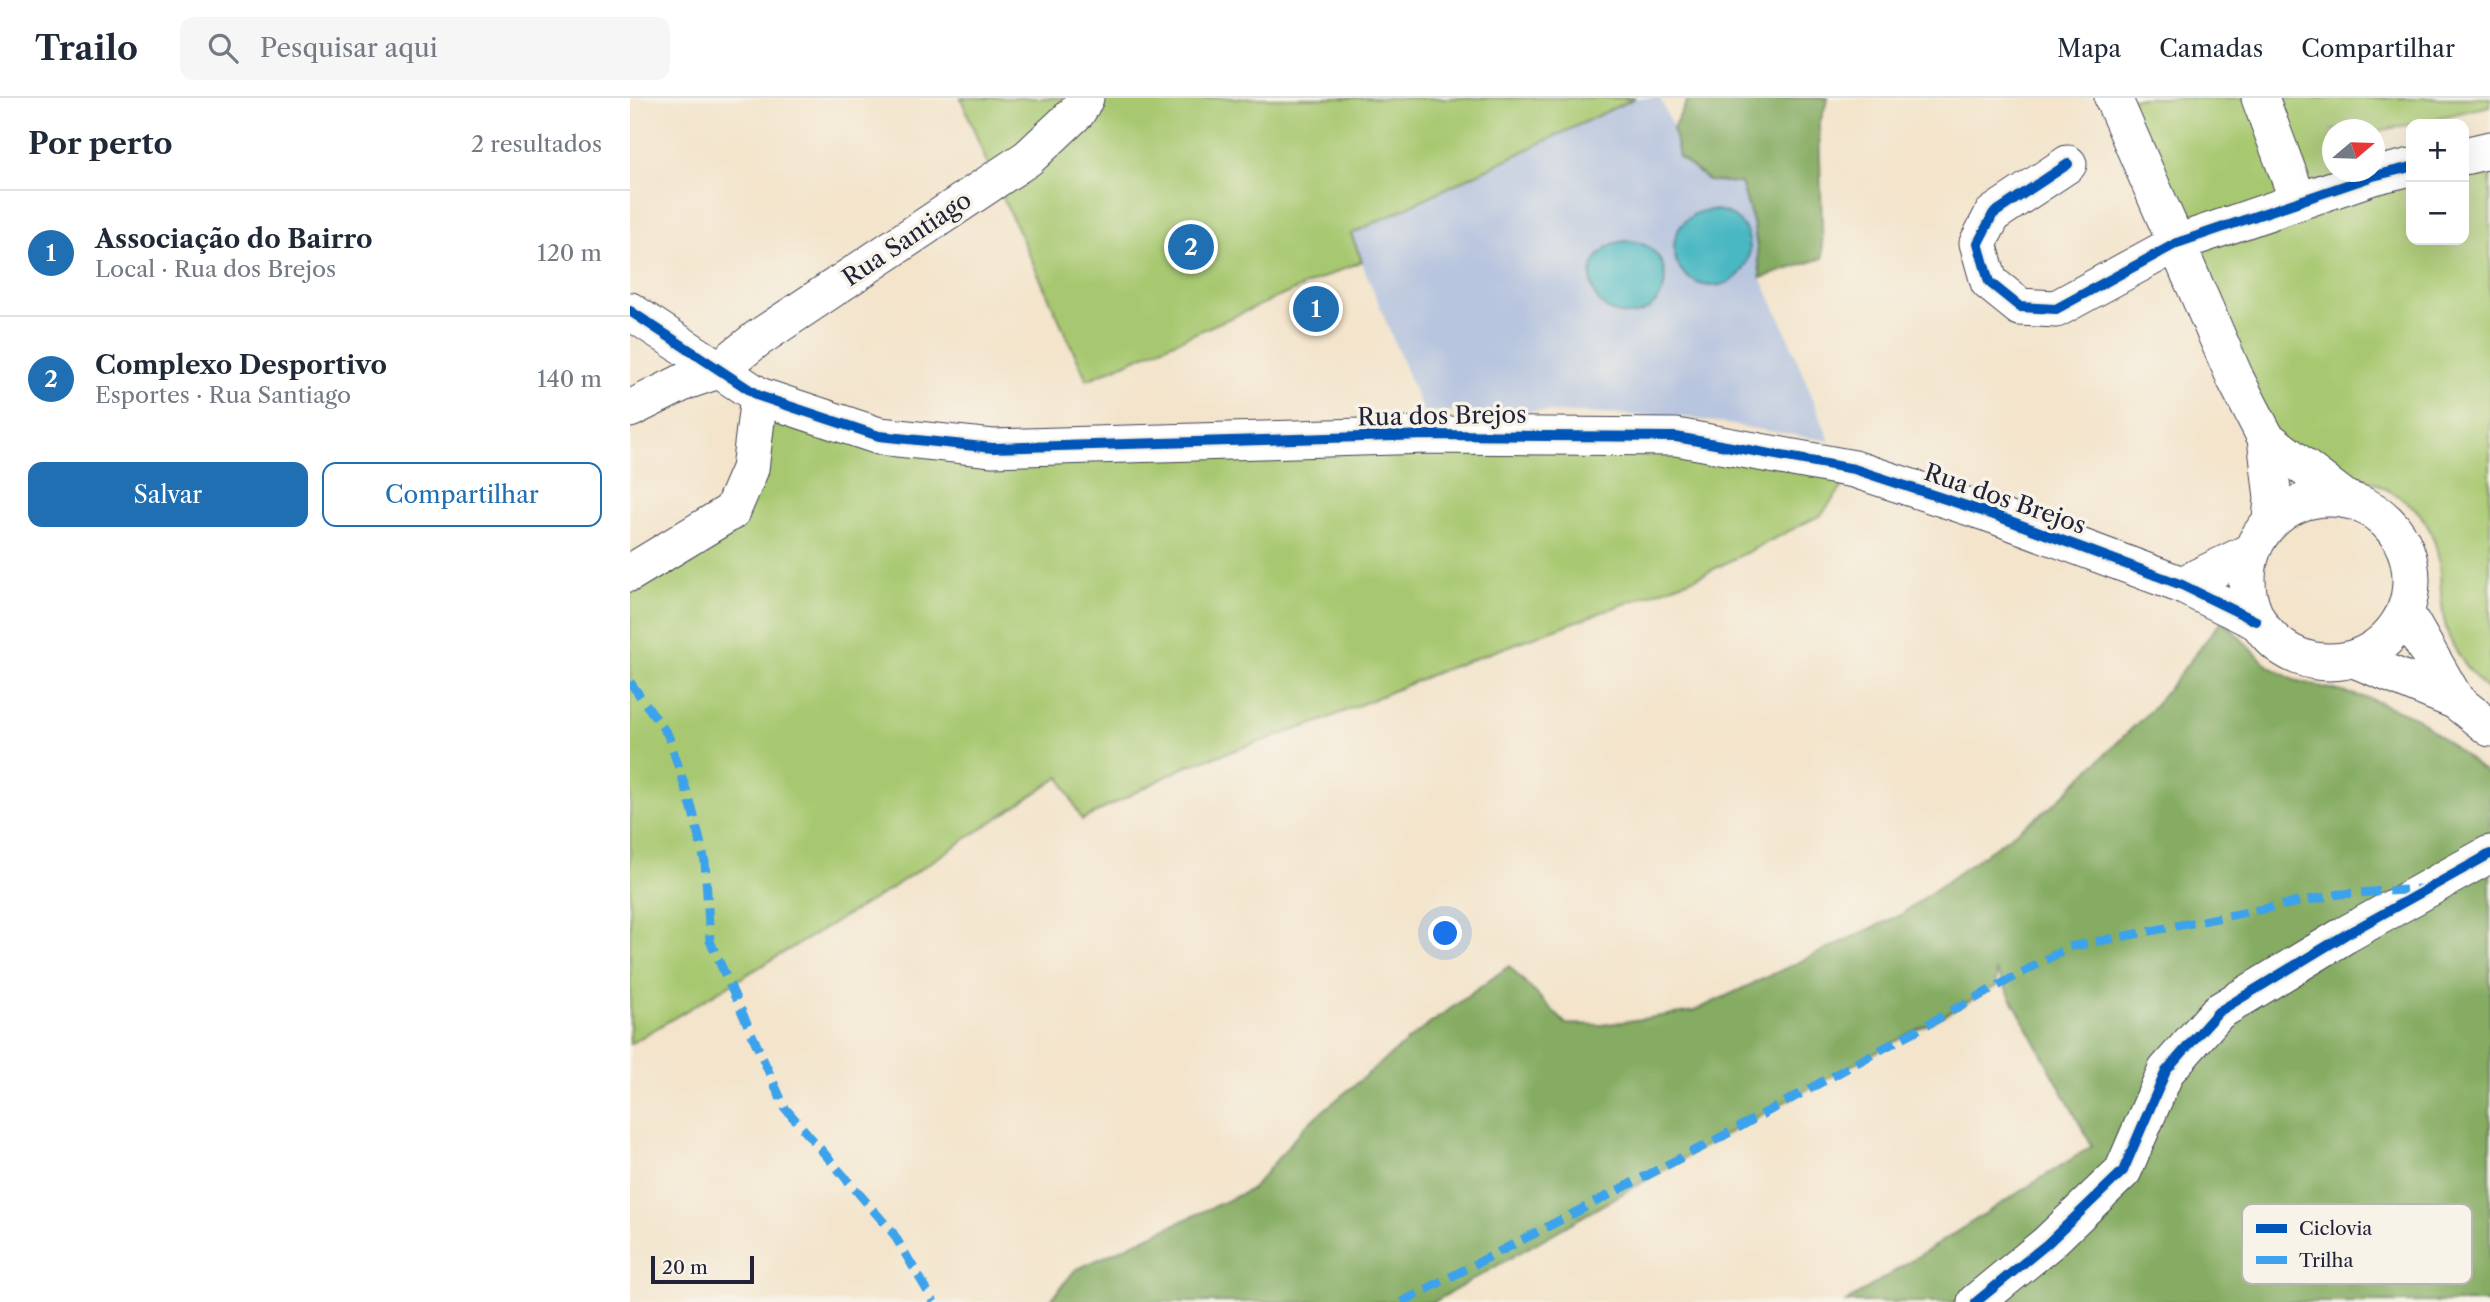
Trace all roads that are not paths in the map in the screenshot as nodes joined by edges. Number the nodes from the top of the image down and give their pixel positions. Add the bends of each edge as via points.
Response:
1 (1085, 98) edge
2 (2113, 98) edge
3 (2260, 98) edge
4 (2490, 150) edge
5 (2469, 155) edge
6 (2068, 164) dead end
7 (2406, 168) edge
8 (2298, 200) junction
9 (2177, 243) junction
10 (630, 311) edge
11 (718, 370) junction
12 (759, 396) junction
13 (630, 409) edge
14 (2266, 438) junction
15 (2344, 498) junction
16 (2271, 520) junction
17 (2250, 552) junction
18 (630, 573) edge
19 (2182, 585) junction
20 (2405, 612) junction
21 (2256, 621) junction
22 (2354, 659) junction
23 (2456, 701) junction
24 (2490, 728) edge
25 (2490, 854) edge
26 (1976, 1302) edge

1 - 11 street, Rua Santiago via 1077,113 1028,158 757,339
2 - 9 street
3 - 8 street
4 - 5 street
6 - 9 street via 1993,214 1978,243 1989,282 2020,307 2056,309
7 - 8 street
8 - 9 street
9 - 14 street
10 - 11 street, Rua dos Brejos
11 - 12 street, Rua dos Brejos
11 - 13 street, Rua Santiago
12 - 18 street via 750,470 732,511
12 - 19 street, Rua dos Brejos via 879,436 993,447 1428,435 1676,437 1854,469
14 - 15 street
14 - 16 street
15 - 16 street via 2318,498 2293,505
15 - 20 street via 2367,506 2387,521 2401,540 2411,576
16 - 17 street
17 - 19 street
17 - 21 street via 2246,587
19 - 21 street, Rua dos Brejos
20 - 22 street via 2376,649
20 - 23 street
21 - 22 street via 2274,643 2299,657 2326,663
22 - 23 street
23 - 24 street
25 - 26 street via 2218,1012 2166,1071 2123,1171 2047,1244

